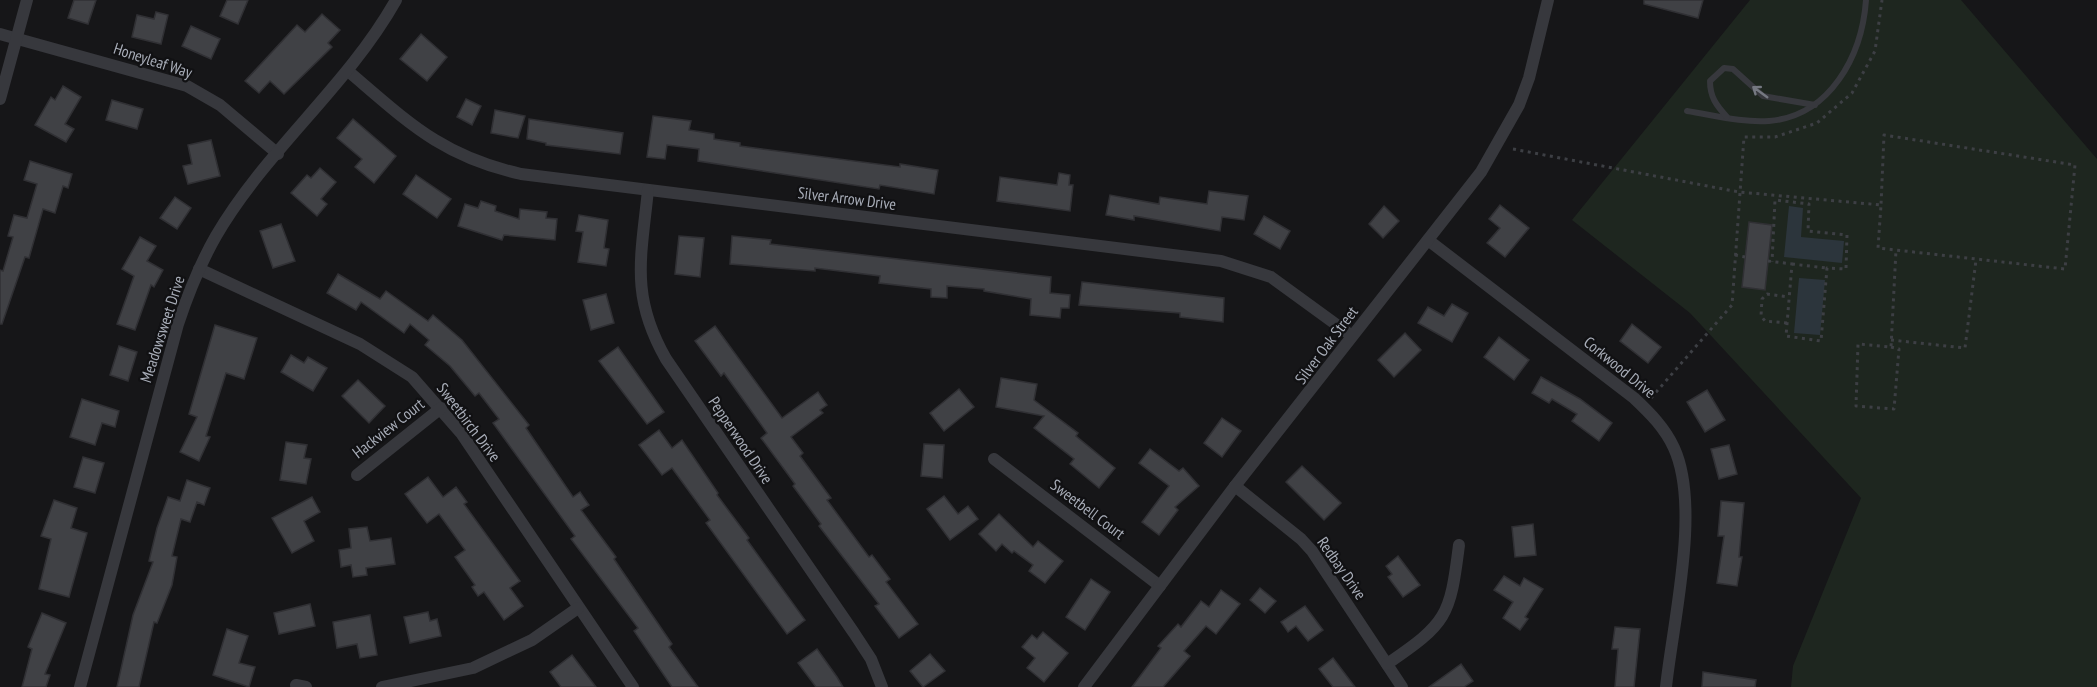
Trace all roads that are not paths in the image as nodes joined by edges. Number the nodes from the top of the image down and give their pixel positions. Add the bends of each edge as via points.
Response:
1 (27, 0) edge
2 (396, 0) edge
3 (1548, 0) edge
4 (1866, 0) edge
5 (0, 34) edge
6 (16, 38) junction
7 (348, 71) junction
8 (0, 99) edge
9 (1816, 106) junction
10 (1687, 111) dead end
11 (1728, 117) junction
12 (278, 153) junction
13 (648, 190) junction
14 (1428, 240) junction
15 (199, 269) junction
16 (1352, 336) junction
17 (441, 408) junction
18 (994, 459) dead end
19 (357, 475) dead end
20 (1235, 486) junction
21 (1459, 545) dead end
22 (1160, 586) junction
23 (578, 608) junction
24 (1387, 664) junction
25 (80, 687) edge
26 (382, 687) edge
27 (633, 687) edge
28 (882, 687) edge
29 (1084, 687) edge
30 (1402, 687) edge
31 (1666, 687) edge

1 - 6 street
2 - 7 street, Meadowsweet Drive
3 - 14 street, Silver Oak Street via 1519,105 1481,172
4 - 9 lane via 1852,61
5 - 6 street, Honeyleaf Way
6 - 8 street
6 - 12 street, Honeyleaf Way via 187,86 220,105
7 - 12 street, Meadowsweet Drive
7 - 13 street, Silver Arrow Drive via 420,132 467,159 521,174
9 - 11 lane via 1798,115 1769,121
9 -> 11 lane via 1763,96 1733,69 1724,68 1710,81 1710,92
10 - 11 lane
12 - 15 street, Meadowsweet Drive via 217,235
13 - 16 street, Silver Arrow Drive via 1221,261 1271,277
13 - 28 street, Pepperwood Drive via 640,295 652,334 871,659
14 - 16 street, Silver Oak Street
14 - 31 street, Corkwood Drive via 1643,406 1664,429 1681,466 1687,506
15 - 17 street, Sweetbirch Drive via 391,361
15 - 25 street, Meadowsweet Drive via 178,324
16 - 20 street, Silver Oak Street
17 - 19 street, Hackview Court
17 - 23 street, Sweetbirch Drive
18 - 22 street, Sweetbell Court
20 - 22 street, Silver Oak Street
20 - 24 street, Redbay Drive via 1312,551
21 - 24 street via 1453,591 1437,626
22 - 29 street, Silver Oak Street
23 - 26 street via 532,640 473,668
23 - 27 street, Sweetbirch Drive
24 - 30 street, Redbay Drive

